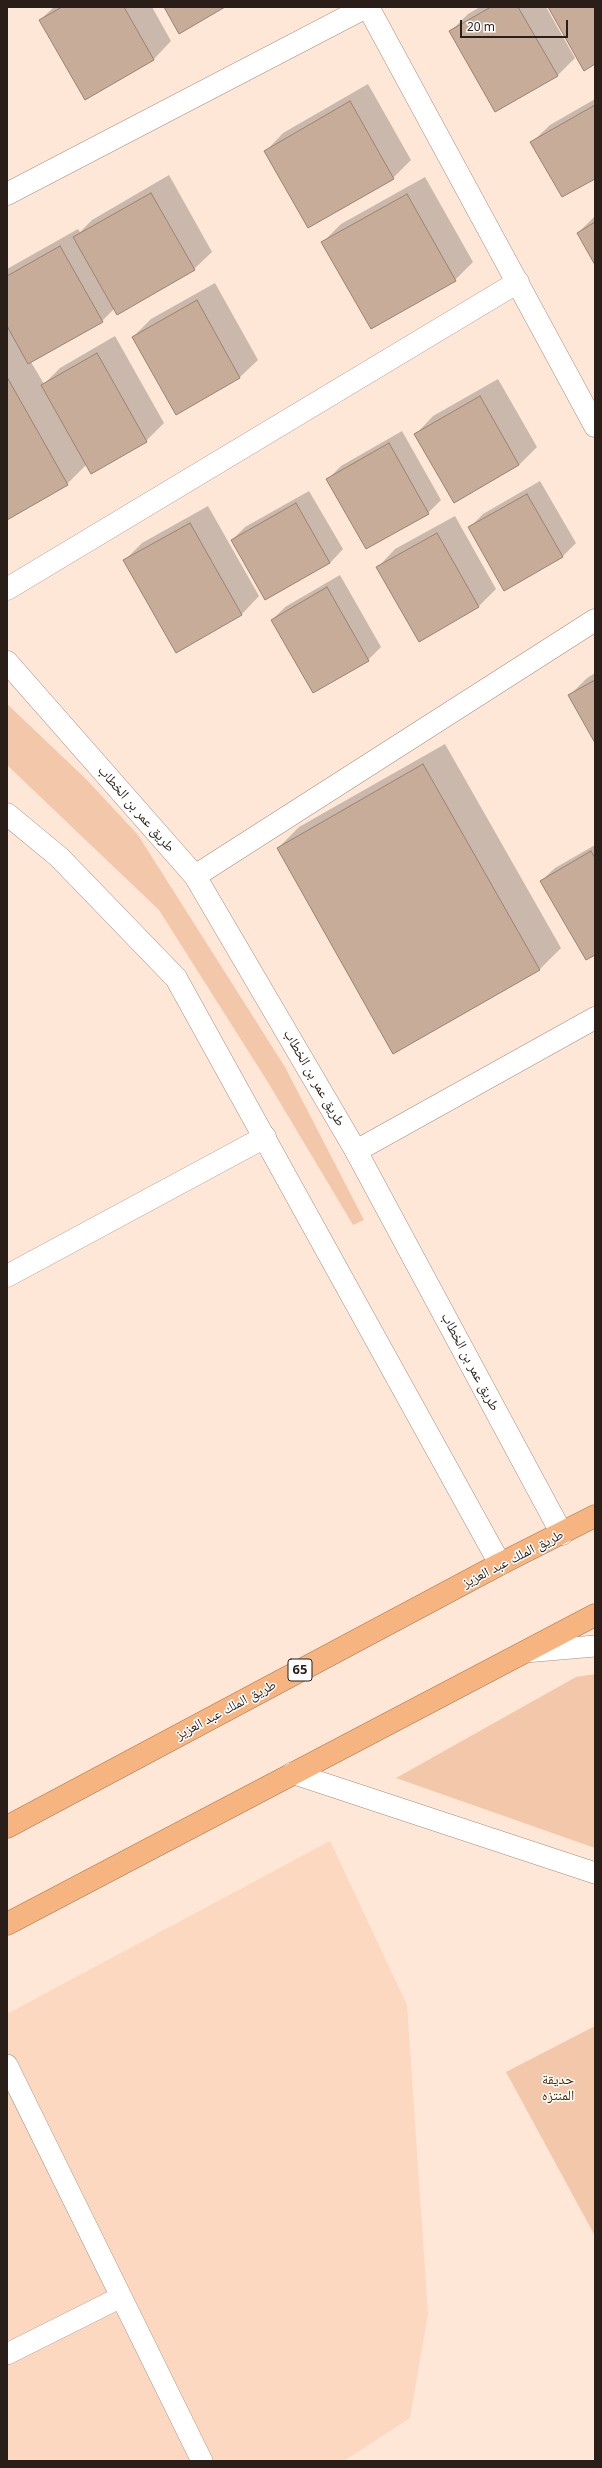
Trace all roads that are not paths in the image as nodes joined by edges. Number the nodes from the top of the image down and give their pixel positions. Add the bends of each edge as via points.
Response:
1 (367, 7) edge
2 (7, 194) edge
3 (518, 282) junction
4 (595, 426) edge
5 (7, 588) edge
6 (595, 620) edge
7 (7, 662) edge
8 (7, 814) edge
9 (195, 876) junction
10 (595, 1018) edge
11 (265, 1137) junction
12 (356, 1151) junction
13 (7, 1276) edge
14 (595, 1516) edge
15 (562, 1534) junction
16 (500, 1564) junction
17 (595, 1615) edge
18 (595, 1646) edge
19 (522, 1652) junction
20 (292, 1773) junction
21 (7, 1827) edge
22 (595, 1873) edge
23 (7, 1924) edge
24 (7, 2065) edge
25 (121, 2297) junction
26 (7, 2354) edge
27 (202, 2461) edge

1 - 2 street
1 - 3 street
3 - 4 street
3 - 5 street
6 - 9 street
7 - 9 street, طريق عمر بن الخطاب
8 - 11 street via 59,857 176,978
9 - 12 street, طريق عمر بن الخطاب
10 - 12 street
11 - 13 street
11 - 16 street
12 - 15 street, طريق عمر بن الخطاب
14 - 15 highway, طريق الملك عبد العزيز / 65
15 - 16 highway, طريق الملك عبد العزيز / 65
16 - 21 highway, طريق الملك عبد العزيز / 65
17 - 19 highway
18 - 19 lane
19 - 20 highway
20 - 22 lane
20 - 23 highway
24 - 25 lane
25 - 26 lane
25 - 27 lane

